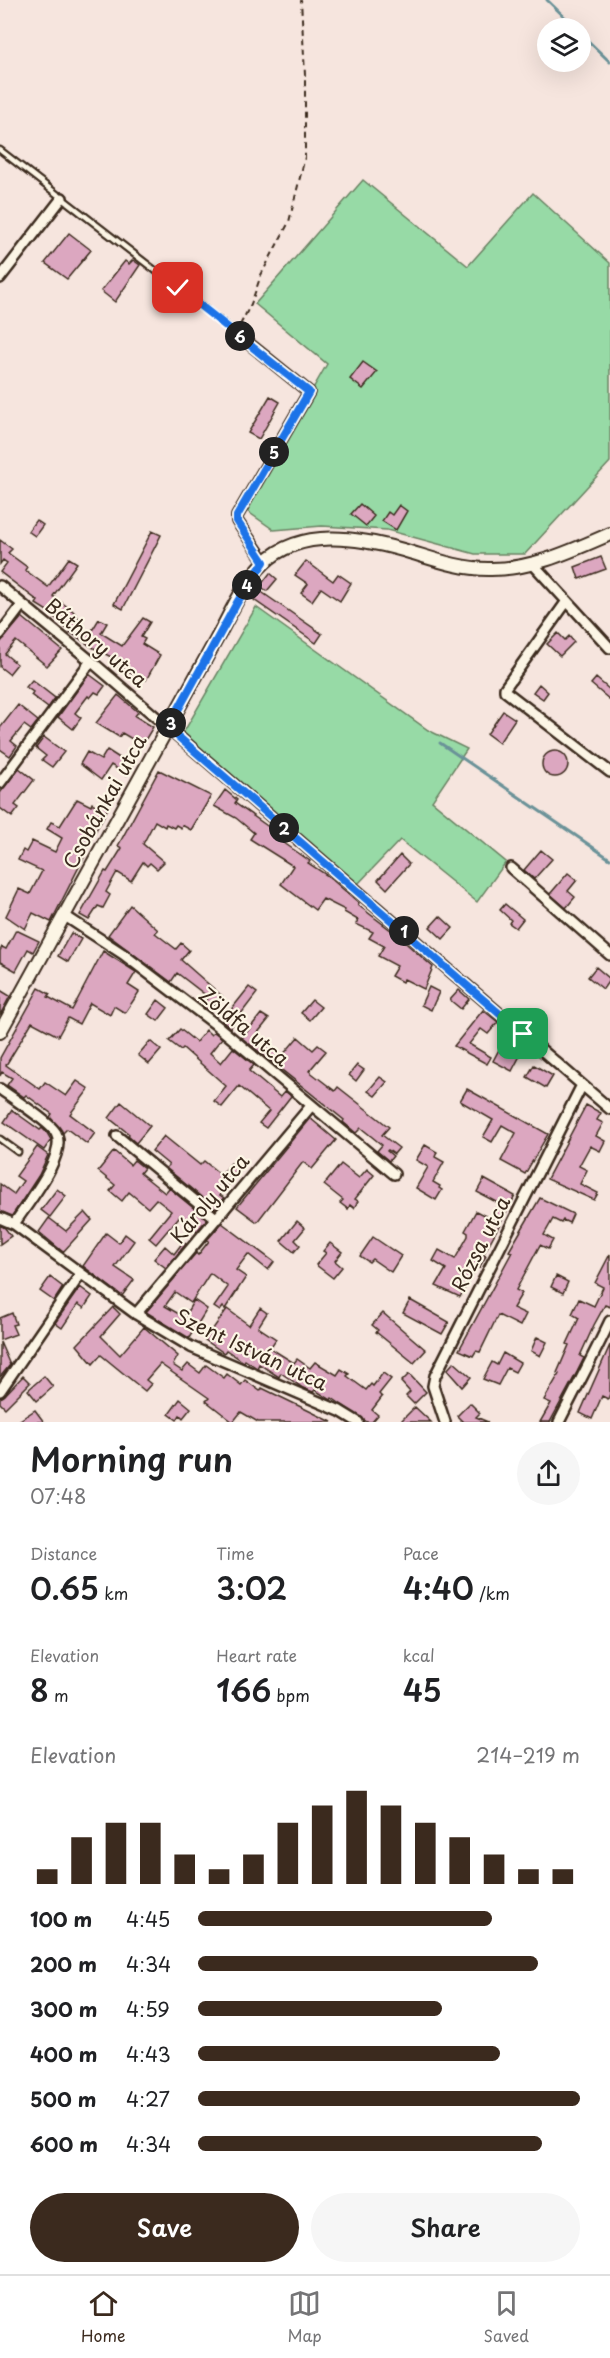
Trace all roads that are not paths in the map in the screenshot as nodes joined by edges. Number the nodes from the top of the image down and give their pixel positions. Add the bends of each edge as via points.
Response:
1 (0, 150) edge
2 (62, 198) junction
3 (0, 278) edge
4 (236, 333) joint
5 (610, 534) edge
6 (264, 562) junction
7 (533, 564) junction
8 (0, 586) edge
9 (567, 601) junction
10 (22, 605) junction
11 (0, 634) edge
12 (610, 648) edge
13 (91, 661) junction
14 (168, 728) junction
15 (610, 772) edge
16 (0, 783) edge
17 (511, 868) dead end
18 (64, 916) junction
19 (610, 955) edge
20 (0, 1032) edge
21 (582, 1085) junction
22 (0, 1089) edge
23 (310, 1106) junction
24 (610, 1109) edge
25 (117, 1136) dead end
26 (0, 1139) edge
27 (18, 1152) dead end
28 (394, 1174) dead end
29 (0, 1218) edge
30 (217, 1219) junction
31 (14, 1224) junction
32 (80, 1275) junction
33 (135, 1314) junction
34 (610, 1321) edge
35 (0, 1391) edge
36 (358, 1422) edge
37 (445, 1422) edge
38 (559, 1422) edge

1 - 2 lane
2 - 3 street
2 - 4 lane
4 - 6 street via 309,392 237,516
5 - 7 main road, Csobánkai utca
6 - 7 main road, Csobánkai utca via 295,545 332,538 388,546 465,567
6 - 14 main road, Csobánkai utca
7 - 9 street
8 - 10 street, Báthory utca
9 - 12 street
9 - 15 street via 505,691
10 - 11 street
10 - 13 street, Báthory utca
13 - 14 street, Báthory utca
13 - 16 street
14 - 18 main road, Csobánkai utca
14 - 21 street, Báthory utca
17 - 19 street
18 - 20 main road, Csobánkai utca
18 - 23 street, Zöldfa utca via 123,954 196,1010
21 - 24 street, Báthory utca
21 - 37 street, Rózsa utca via 435,1377 433,1386
22 - 31 street via 54,1130 58,1142 54,1160
23 - 28 street, Zöldfa utca
23 - 30 street, Károly utca
25 - 30 street
26 - 27 lane
29 - 31 street, Szent István utca
30 - 33 street, Károly utca
31 - 32 street, Szent István utca
32 - 33 street, Szent István utca
32 - 35 street
33 - 36 street, Szent István utca via 191,1347
34 - 38 street

